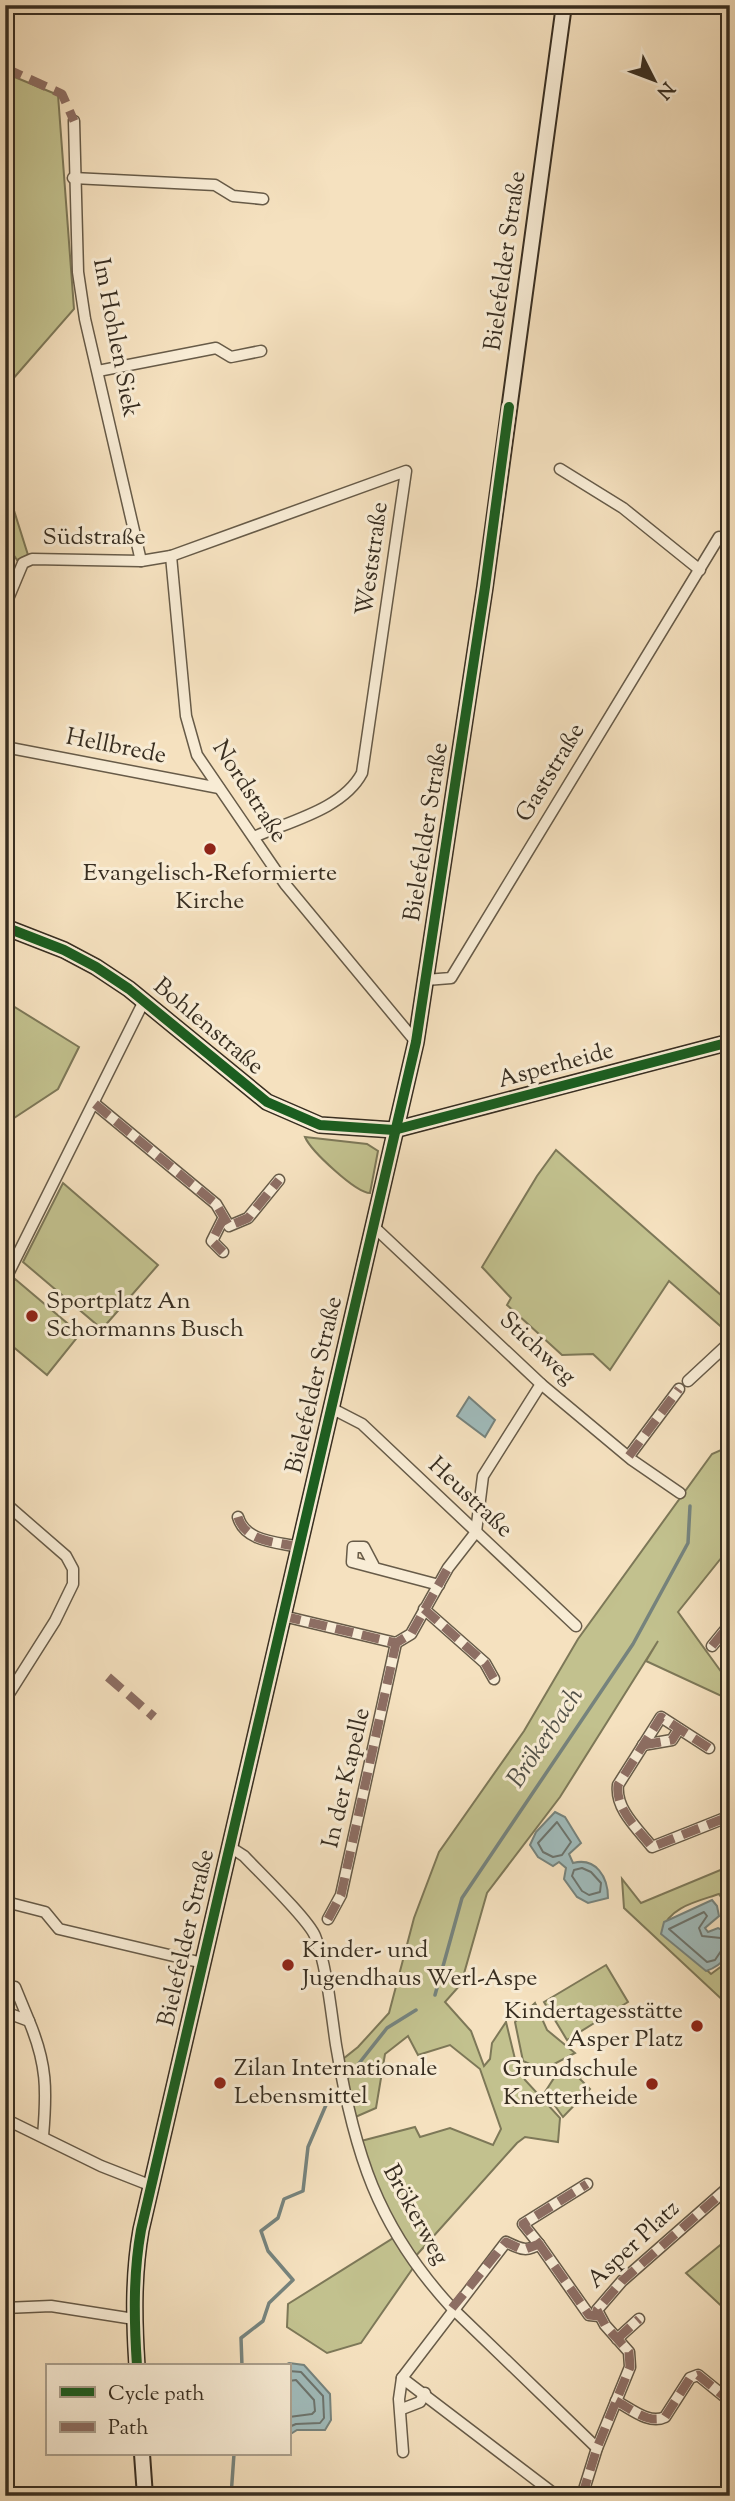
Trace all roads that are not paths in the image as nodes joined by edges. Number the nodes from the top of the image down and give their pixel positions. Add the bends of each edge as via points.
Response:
1 (564, 5) edge
2 (74, 121) dead end
3 (73, 178) junction
4 (263, 199) dead end
5 (261, 351) dead end
6 (98, 371) junction
7 (560, 469) dead end
8 (719, 537) dead end
9 (170, 556) junction
10 (141, 561) junction
11 (700, 570) junction
12 (5, 606) edge
13 (5, 747) edge
14 (219, 788) junction
15 (254, 837) junction
16 (5, 927) edge
17 (426, 979) junction
18 (144, 1002) junction
19 (416, 1042) junction
20 (730, 1042) edge
21 (95, 1104) junction
22 (394, 1130) junction
23 (279, 1180) dead end
24 (226, 1222) junction
25 (373, 1226) junction
26 (223, 1252) dead end
27 (5, 1280) edge
28 (730, 1342) edge
29 (688, 1381) dead end
30 (541, 1384) junction
31 (679, 1389) dead end
32 (331, 1408) junction
33 (629, 1456) junction
34 (680, 1493) dead end
35 (5, 1503) edge
36 (237, 1517) dead end
37 (476, 1532) junction
38 (299, 1547) junction
39 (375, 1568) dead end
40 (439, 1585) junction
41 (424, 1609) junction
42 (283, 1616) junction
43 (730, 1624) edge
44 (576, 1626) dead end
45 (396, 1643) junction
46 (712, 1646) dead end
47 (494, 1679) dead end
48 (5, 1700) edge
49 (679, 1729) junction
50 (643, 1745) junction
51 (709, 1748) dead end
52 (730, 1816) edge
53 (230, 1847) junction
54 (10, 1903) dead end
55 (328, 1919) dead end
56 (203, 1963) junction
57 (5, 1996) edge
58 (5, 2012) edge
59 (29, 2021) junction
60 (5, 2119) edge
61 (43, 2136) junction
62 (587, 2184) dead end
63 (152, 2186) junction
64 (730, 2186) edge
65 (726, 2198) edge
66 (523, 2224) junction
67 (506, 2242) junction
68 (539, 2244) junction
69 (5, 2308) edge
70 (452, 2308) junction
71 (598, 2316) junction
72 (134, 2319) junction
73 (639, 2319) dead end
74 (617, 2339) junction
75 (137, 2364) edge
76 (402, 2378) junction
77 (425, 2393) junction
78 (616, 2401) junction
79 (730, 2401) edge
80 (402, 2409) junction
81 (597, 2448) junction
82 (403, 2452) dead end
83 (142, 2456) edge
84 (730, 2489) edge
85 (145, 2496) edge
86 (360, 2496) edge
87 (386, 2496) edge
88 (557, 2496) edge
89 (582, 2496) edge
90 (724, 2496) edge

1 - 17 main road, Bielefelder Straße
2 - 3 street, Im Hohlen Siek
3 - 4 street via 215,185 233,196
3 - 6 street, Im Hohlen Siek via 78,272
5 - 6 street via 231,357 216,348
6 - 10 street, Im Hohlen Siek
7 - 11 street via 623,508
8 - 11 street, Gaststraße
9 - 10 street, Südstraße
9 - 14 street, Nordstraße via 186,716 197,755
9 - 15 street, Weststraße via 406,471 362,773 338,800
10 - 12 street, Südstraße via 32,559 23,563
11 - 17 street, Gaststraße via 451,978
13 - 14 street, Hellbrede
14 - 15 street, Nordstraße
15 - 19 street, Nordstraße via 285,884
16 - 18 main road, Bohlenstraße via 75,955
17 - 19 main road, Bielefelder Straße
18 - 21 street
18 - 22 main road, Bohlenstraße via 243,1085 284,1112 320,1125
19 - 22 main road, Bielefelder Straße
20 - 22 main road, Asperheide
21 - 24 street via 216,1204
21 - 27 street
22 - 25 main road, Bielefelder Straße
23 - 24 street via 247,1218
24 - 26 street via 212,1241
25 - 30 street, Stichweg
25 - 32 main road, Bielefelder Straße
28 - 29 street
30 - 33 street, Stichweg
30 - 37 street via 483,1476
31 - 33 street
32 - 37 street, Heustraße via 362,1424
32 - 38 main road, Bielefelder Straße
33 - 34 street, Stichweg
35 - 48 street via 66,1556 74,1584
36 - 38 street via 250,1535
37 - 40 street
37 - 44 street, Heustraße
38 - 42 main road, Bielefelder Straße
39 - 40 street
40 - 41 street
41 - 45 street via 411,1634
41 - 47 street via 485,1663
42 - 45 street
42 - 53 main road, Bielefelder Straße
43 - 46 street
45 - 55 street, In der Kapelle via 341,1895
49 - 50 street via 672,1740
49 - 50 street via 662,1717
49 - 51 street
50 - 52 street via 618,1785 617,1795 652,1847
53 - 56 main road, Bielefelder Straße
53 - 70 street, Brökerweg via 244,1856 314,1933 354,2138 371,2187 418,2267
54 - 56 street, Bielefelder Straße via 45,1912 59,1929
56 - 63 main road, Bielefelder Straße
57 - 59 street via 15,1987
58 - 59 street
59 - 61 street via 42,2053 47,2084
60 - 61 street
61 - 63 street
62 - 66 street
63 - 72 main road, Bielefelder Straße via 136,2257
64 - 65 street, Asper Platz
65 - 71 street, Asper Platz via 622,2281 601,2302
66 - 67 street
66 - 68 street
67 - 68 street via 523,2250
67 - 70 street
68 - 71 street via 589,2315
69 - 72 street via 51,2306
70 - 76 street
70 - 81 street, Brökerweg
71 - 74 street, Asper Platz
72 - 75 main road, Bielefelder Straße
73 - 74 street
74 - 78 street, Asper Platz via 629,2352 630,2367
76 - 77 street
76 - 80 street
77 - 80 street via 420,2402
77 - 88 street
78 - 79 street via 650,2420 659,2420 690,2378 698,2375
78 - 81 street, Asper Platz
80 - 82 street
81 - 89 street, Asper Platz
83 - 85 main road
84 - 90 street
86 - 87 main road

